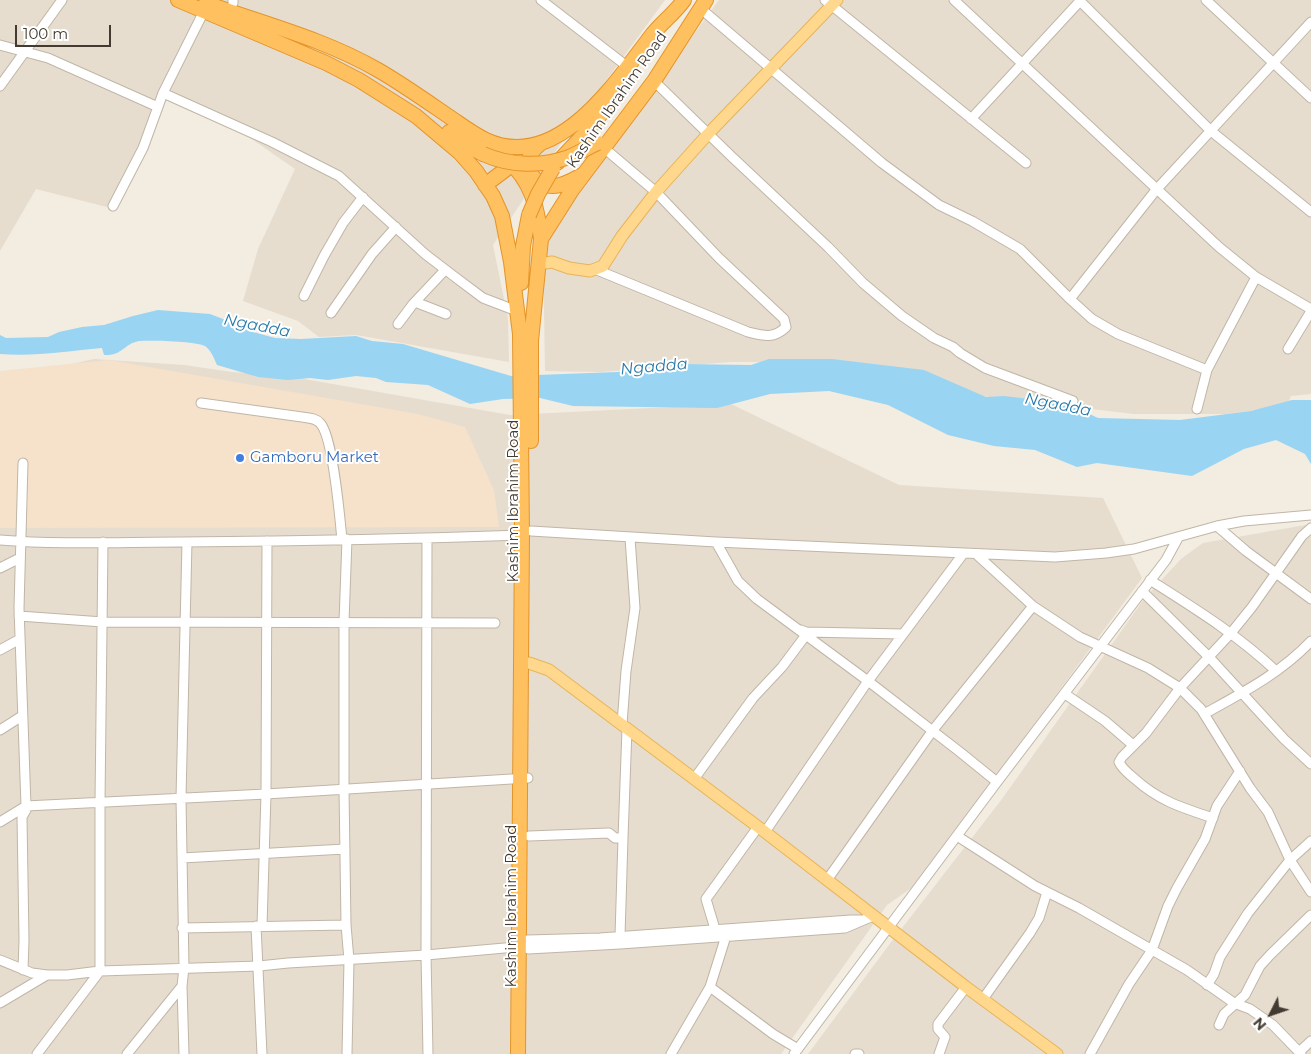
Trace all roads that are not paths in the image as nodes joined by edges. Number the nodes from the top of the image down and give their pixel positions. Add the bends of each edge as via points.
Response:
1 (62, 0) edge
2 (178, 0) edge
3 (541, 0) edge
4 (954, 0) edge
5 (1080, 0) edge
6 (1206, 0) edge
7 (831, 2) edge
8 (700, 3) edge
9 (680, 5) edge
10 (201, 6) edge
11 (1311, 22) edge
12 (0, 45) edge
13 (23, 52) junction
14 (1274, 62) junction
15 (1021, 64) junction
16 (628, 67) junction
17 (772, 69) junction
18 (654, 81) junction
19 (0, 86) edge
20 (163, 93) junction
21 (1311, 98) edge
22 (158, 107) junction
23 (971, 119) junction
24 (1210, 131) junction
25 (708, 134) junction
26 (482, 143) junction
27 (541, 143) junction
28 (601, 145) junction
29 (1026, 162) dead end
30 (513, 164) junction
31 (586, 172) junction
32 (485, 184) junction
33 (1156, 190) junction
34 (656, 192) junction
35 (363, 197) junction
36 (114, 206) dead end
37 (1311, 212) edge
38 (396, 227) junction
39 (541, 239) junction
40 (538, 264) junction
41 (445, 270) junction
42 (597, 270) junction
43 (1256, 277) junction
44 (304, 296) dead end
45 (1070, 299) junction
46 (415, 302) junction
47 (517, 310) junction
48 (1311, 310) edge
49 (332, 313) dead end
50 (446, 314) dead end
51 (398, 324) dead end
52 (524, 338) junction
53 (1288, 349) dead end
54 (1207, 370) junction
55 (1073, 401) dead end
56 (201, 403) dead end
57 (1197, 409) dead end
58 (23, 463) dead end
59 (1311, 515) edge
60 (1217, 526) junction
61 (1311, 528) edge
62 (526, 533) junction
63 (427, 538) junction
64 (630, 538) junction
65 (1178, 538) junction
66 (0, 540) edge
67 (344, 540) junction
68 (266, 541) junction
69 (21, 542) junction
70 (103, 542) junction
71 (187, 542) junction
72 (716, 542) junction
73 (963, 554) junction
74 (976, 554) junction
75 (20, 558) junction
76 (0, 568) edge
77 (1276, 573) junction
78 (1150, 580) junction
79 (1142, 591) junction
80 (1311, 599) edge
81 (1033, 606) junction
82 (19, 616) junction
83 (103, 622) junction
84 (344, 622) junction
85 (427, 622) junction
86 (186, 623) junction
87 (266, 623) junction
88 (494, 623) dead end
89 (798, 629) junction
90 (1231, 633) junction
91 (903, 634) junction
92 (806, 636) junction
93 (20, 639) junction
94 (1311, 641) edge
95 (1099, 647) junction
96 (0, 650) edge
97 (1209, 657) junction
98 (529, 663) junction
99 (1276, 671) junction
100 (868, 681) junction
101 (1180, 688) junction
102 (1064, 694) junction
103 (1242, 694) junction
104 (1204, 714) junction
105 (22, 716) junction
106 (624, 727) junction
107 (0, 730) edge
108 (933, 730) junction
109 (1133, 745) junction
110 (1311, 764) edge
111 (1240, 771) junction
112 (524, 778) junction
113 (694, 779) junction
114 (997, 782) junction
115 (426, 783) junction
116 (344, 789) junction
117 (266, 794) junction
118 (181, 798) junction
119 (100, 802) junction
120 (26, 806) junction
121 (1213, 818) junction
122 (0, 822) edge
123 (761, 829) junction
124 (529, 836) junction
125 (957, 836) junction
126 (623, 838) junction
127 (1311, 841) edge
128 (345, 849) junction
129 (264, 854) junction
130 (182, 858) junction
131 (1290, 860) junction
132 (827, 880) junction
133 (1047, 892) junction
134 (1311, 892) edge
135 (1311, 915) edge
136 (869, 918) junction
137 (259, 926) junction
138 (346, 926) junction
139 (182, 928) junction
140 (889, 928) junction
141 (715, 929) junction
142 (620, 936) junction
143 (726, 936) junction
144 (525, 945) junction
145 (1152, 950) junction
146 (426, 955) junction
147 (0, 960) edge
148 (349, 960) junction
149 (259, 966) junction
150 (184, 968) junction
151 (22, 970) junction
152 (100, 971) junction
153 (47, 975) junction
154 (1207, 985) junction
155 (182, 986) junction
156 (710, 987) junction
157 (966, 987) junction
158 (983, 998) junction
159 (0, 1003) edge
160 (1234, 1003) junction
161 (1219, 1025) dead end
162 (1311, 1041) edge
163 (796, 1051) edge
164 (1300, 1053) edge
165 (37, 1054) edge
166 (127, 1054) edge
167 (184, 1054) edge
168 (262, 1054) edge
169 (347, 1054) edge
170 (428, 1054) edge
171 (518, 1054) edge
172 (528, 1054) edge
173 (671, 1054) edge
174 (939, 1054) edge
175 (1057, 1054) edge
176 (1090, 1054) edge

1 - 13 street
2 - 10 highway
3 - 16 street
4 - 15 street
5 - 15 street
5 - 24 street
6 - 14 street
7 - 17 main road
7 - 23 street
8 - 17 street
8 - 18 highway, Kashim Ibrahim Road
8 - 28 highway
9 - 16 highway via 652,34
9 - 52 highway, bridge via 642,62 553,168 538,194 529,215 523,246
10 - 20 street
10 - 26 highway via 333,46 379,70
10 - 26 highway via 328,53 374,77 461,142
10 - 32 highway, Kashim Ibrahim Road via 359,80 416,116 460,153
11 - 14 street
12 - 13 street
13 - 19 street
13 - 22 street via 48,58
14 - 21 street
14 - 24 street
15 - 23 street
15 - 33 street
16 - 27 highway via 578,122
17 - 25 main road
17 - 45 street via 882,163 932,200 1020,249
18 - 25 street
18 - 28 highway, Kashim Ibrahim Road
20 - 22 street
20 - 35 street via 339,176
22 - 36 street via 143,148
23 - 29 street
24 - 33 street
24 - 37 street
25 - 34 main road
25 - 55 street via 863,283 902,316 985,368
26 - 27 highway via 515,146
26 - 28 highway, bridge via 496,160 513,163 550,162
26 - 30 highway
27 - 31 highway via 529,160 529,170 539,183 561,184
28 - 31 highway, Kashim Ibrahim Road
28 - 34 street
30 - 32 highway
30 - 39 highway via 530,186 538,211
31 - 39 highway, Kashim Ibrahim Road
32 - 47 highway, Kashim Ibrahim Road via 505,228
33 - 43 street
33 - 45 street
34 - 42 main road
34 - 42 street via 784,319 786,327 768,337 748,332
35 - 38 street
35 - 44 street via 343,222
38 - 41 street
38 - 49 street via 372,254
39 - 40 highway, Kashim Ibrahim Road
40 - 42 main road via 552,262 569,268
40 - 52 highway, Kashim Ibrahim Road
41 - 46 street
41 - 47 street via 483,298
43 - 48 street
43 - 54 street
45 - 54 street via 1092,319 1118,334
46 - 50 street
46 - 51 street
47 - 52 highway, Kashim Ibrahim Road
48 - 53 street
52 - 62 highway, Kashim Ibrahim Road
54 - 57 street
56 - 67 street via 314,419 321,424 330,451
58 - 69 street
59 - 60 street
60 - 65 street
60 - 77 street
61 - 77 street
62 - 63 street
62 - 64 street
62 - 98 highway, Kashim Ibrahim Road
62 - 112 highway, Kashim Ibrahim Road
63 - 67 street
63 - 85 street
64 - 72 street
64 - 106 street via 635,608 626,671
65 - 74 street via 1106,553 1055,556
65 - 78 street
66 - 69 street
67 - 68 street
67 - 84 street
68 - 71 street
68 - 87 street
69 - 70 street
69 - 75 street
70 - 71 street
70 - 83 street
71 - 86 street
72 - 73 street
72 - 89 street via 738,581
73 - 74 street
73 - 91 street
74 - 81 street
75 - 76 street
75 - 82 street
77 - 80 street
77 - 90 street
78 - 79 street
78 - 90 street
79 - 95 street
79 - 97 street
81 - 95 street
81 - 108 street
82 - 83 street
82 - 93 street
83 - 86 street
83 - 119 street
84 - 85 street
84 - 87 street
84 - 116 street
85 - 88 street
85 - 115 street
86 - 87 street
86 - 118 street
87 - 117 street
89 - 91 street via 806,632
89 - 92 street
90 - 97 street
90 - 99 street
91 - 100 street
92 - 100 street
92 - 113 street via 753,698
93 - 96 street
93 - 105 street
94 - 99 street
95 - 101 street via 1148,668
95 - 102 street
97 - 101 street
97 - 103 street
98 - 106 main road via 549,670
98 - 112 highway, Kashim Ibrahim Road
99 - 103 street
100 - 108 street
100 - 123 street
101 - 104 street
101 - 109 street
102 - 109 street via 1105,721
102 - 114 street
103 - 104 street
103 - 110 street
104 - 111 street
105 - 107 street
105 - 120 street
106 - 113 main road
106 - 126 street
108 - 114 street
108 - 132 street
109 - 121 street via 1119,762 1126,772 1162,799
111 - 121 street
111 - 131 street via 1268,812
112 - 115 street
112 - 124 highway, Kashim Ibrahim Road
112 - 144 highway, Kashim Ibrahim Road
113 - 123 main road
114 - 125 street
115 - 116 street
115 - 146 street
116 - 117 street
116 - 128 street
117 - 118 street
117 - 129 street
118 - 119 street
118 - 130 street
119 - 120 street
119 - 152 street
120 - 122 street
120 - 151 street via 22,817
121 - 145 street via 1168,906
123 - 132 main road
123 - 141 street via 706,899
124 - 126 street via 609,833 615,838
124 - 144 highway, Kashim Ibrahim Road
125 - 133 street
125 - 140 street
126 - 142 street
127 - 131 street
128 - 129 street
128 - 138 street
129 - 130 street
129 - 137 street
130 - 139 street
131 - 134 street
131 - 154 street via 1248,913
132 - 136 main road
133 - 145 street
133 - 158 street via 1039,918
135 - 160 street via 1260,966 1245,995
136 - 140 main road
136 - 141 street
136 - 143 street via 845,928
137 - 138 street
137 - 139 street
137 - 149 street
138 - 148 street
139 - 150 street
140 - 157 main road
140 - 163 street
141 - 142 street
142 - 144 street
143 - 144 street via 620,944
143 - 156 street
144 - 146 street
144 - 171 highway, Kashim Ibrahim Road via 520,983
144 - 172 highway, Kashim Ibrahim Road
145 - 154 street
145 - 176 street
146 - 148 street
146 - 170 street
147 - 151 street
148 - 149 street
148 - 169 street
149 - 150 street
149 - 168 street
150 - 152 street
150 - 155 street
151 - 153 street
152 - 153 street
152 - 165 street
153 - 159 street
154 - 160 street
155 - 166 street
155 - 167 street
156 - 163 street
156 - 173 street
157 - 158 main road
157 - 174 street via 938,1024 945,1037
158 - 175 main road
160 - 161 street
160 - 164 street via 1250,1009 1273,1025
162 - 164 street

